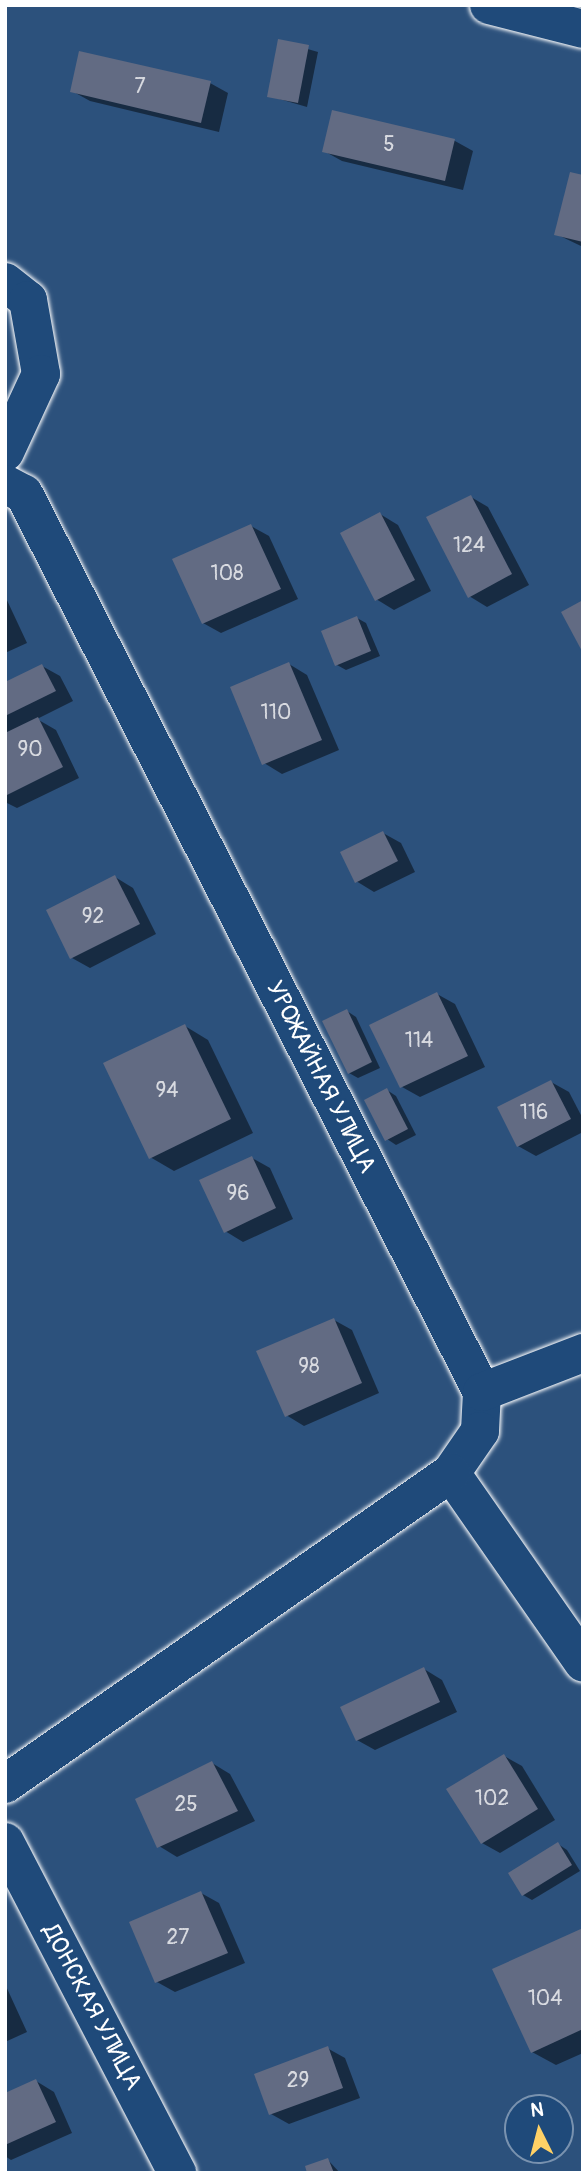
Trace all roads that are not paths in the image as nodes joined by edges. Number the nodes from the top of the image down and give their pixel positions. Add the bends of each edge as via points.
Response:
1 (489, 5) edge
2 (583, 29) edge
3 (5, 282) edge
4 (5, 452) edge
5 (5, 484) edge
6 (583, 1353) edge
7 (482, 1392) junction
8 (451, 1473) junction
9 (583, 1662) edge
10 (5, 1784) edge
11 (5, 1842) edge
12 (177, 2173) edge

1 - 2 street
3 - 4 street via 28,300 41,374
5 - 7 street, УРОЖАЙНАЯ УЛИЦА via 24,494
6 - 7 street
7 - 8 street, УРОЖАЙНАЯ УЛИЦА via 480,1431
8 - 9 street
8 - 10 street
11 - 12 street, ДОНСКАЯ УЛИЦА

